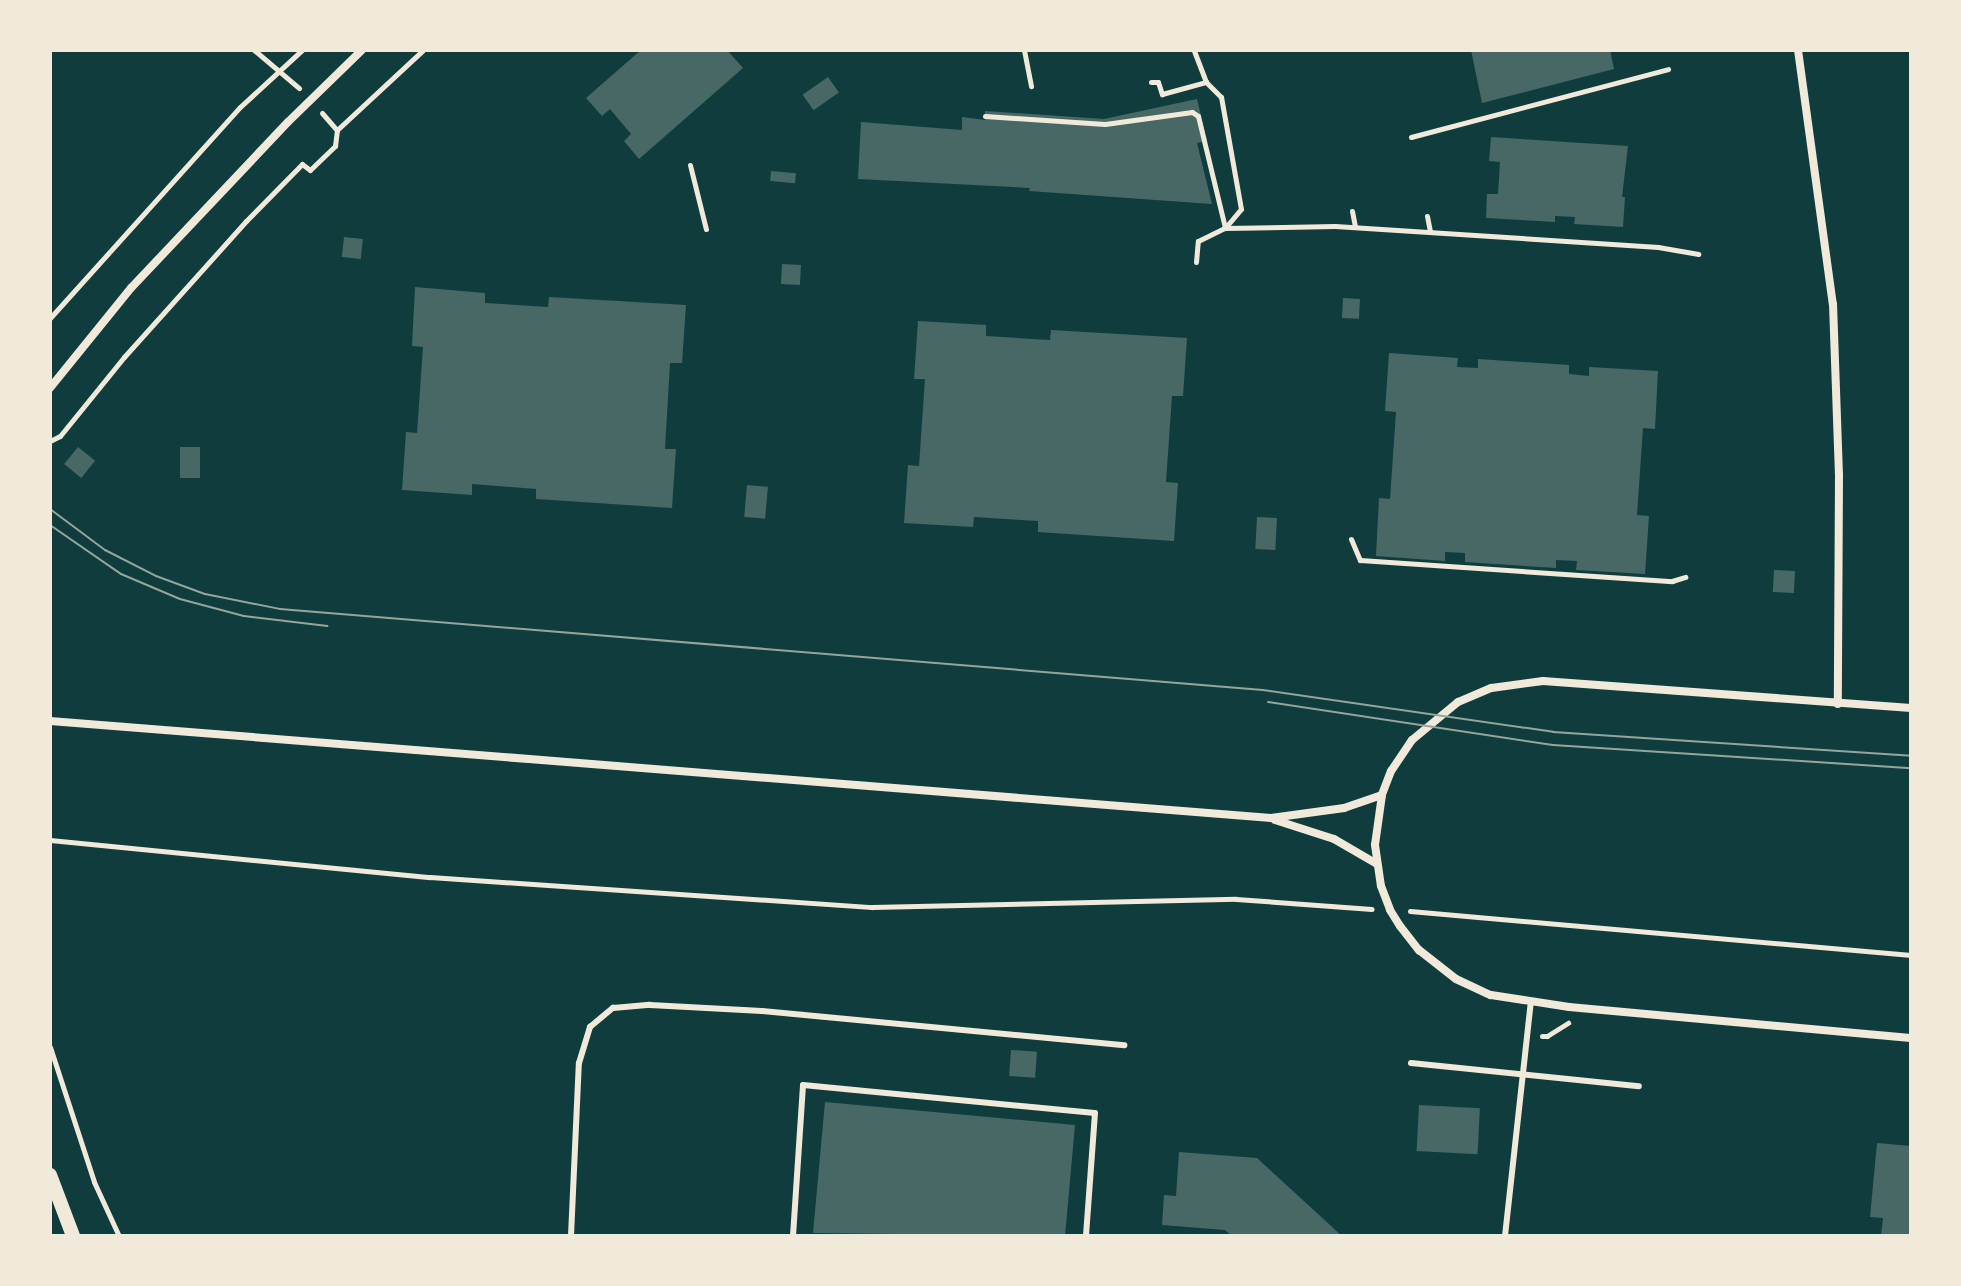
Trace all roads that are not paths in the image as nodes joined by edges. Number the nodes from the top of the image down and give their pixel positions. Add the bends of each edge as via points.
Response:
1 (362, 50) edge
2 (1798, 50) edge
3 (50, 388) edge
4 (1838, 704) junction
5 (1911, 708) edge
6 (50, 721) edge
7 (1382, 795) junction
8 (1271, 818) junction
9 (1377, 864) junction
10 (1531, 1001) junction
11 (1911, 1038) edge
12 (1124, 1045) dead end
13 (1411, 1063) dead end
14 (1522, 1074) junction
15 (1639, 1086) dead end
16 (50, 1175) edge
17 (73, 1236) edge
18 (571, 1236) edge
19 (793, 1236) edge
20 (1086, 1236) edge
21 (1505, 1236) edge

1 - 3 street via 131,288
2 - 4 street via 1833,304
4 - 5 street
4 - 7 street via 1543,681 1505,684 1458,702 1425,727 1397,762
6 - 8 street
7 - 8 street via 1344,808
7 - 9 street via 1375,830
8 - 9 street via 1334,839
9 - 10 street via 1390,910 1419,950 1456,979 1491,995
10 - 11 street
10 - 14 lane
12 - 18 lane via 762,1011 613,1008 590,1027 579,1063
13 - 14 lane
14 - 15 lane
14 - 21 lane
16 - 17 street
19 - 20 lane via 803,1085 1095,1113

